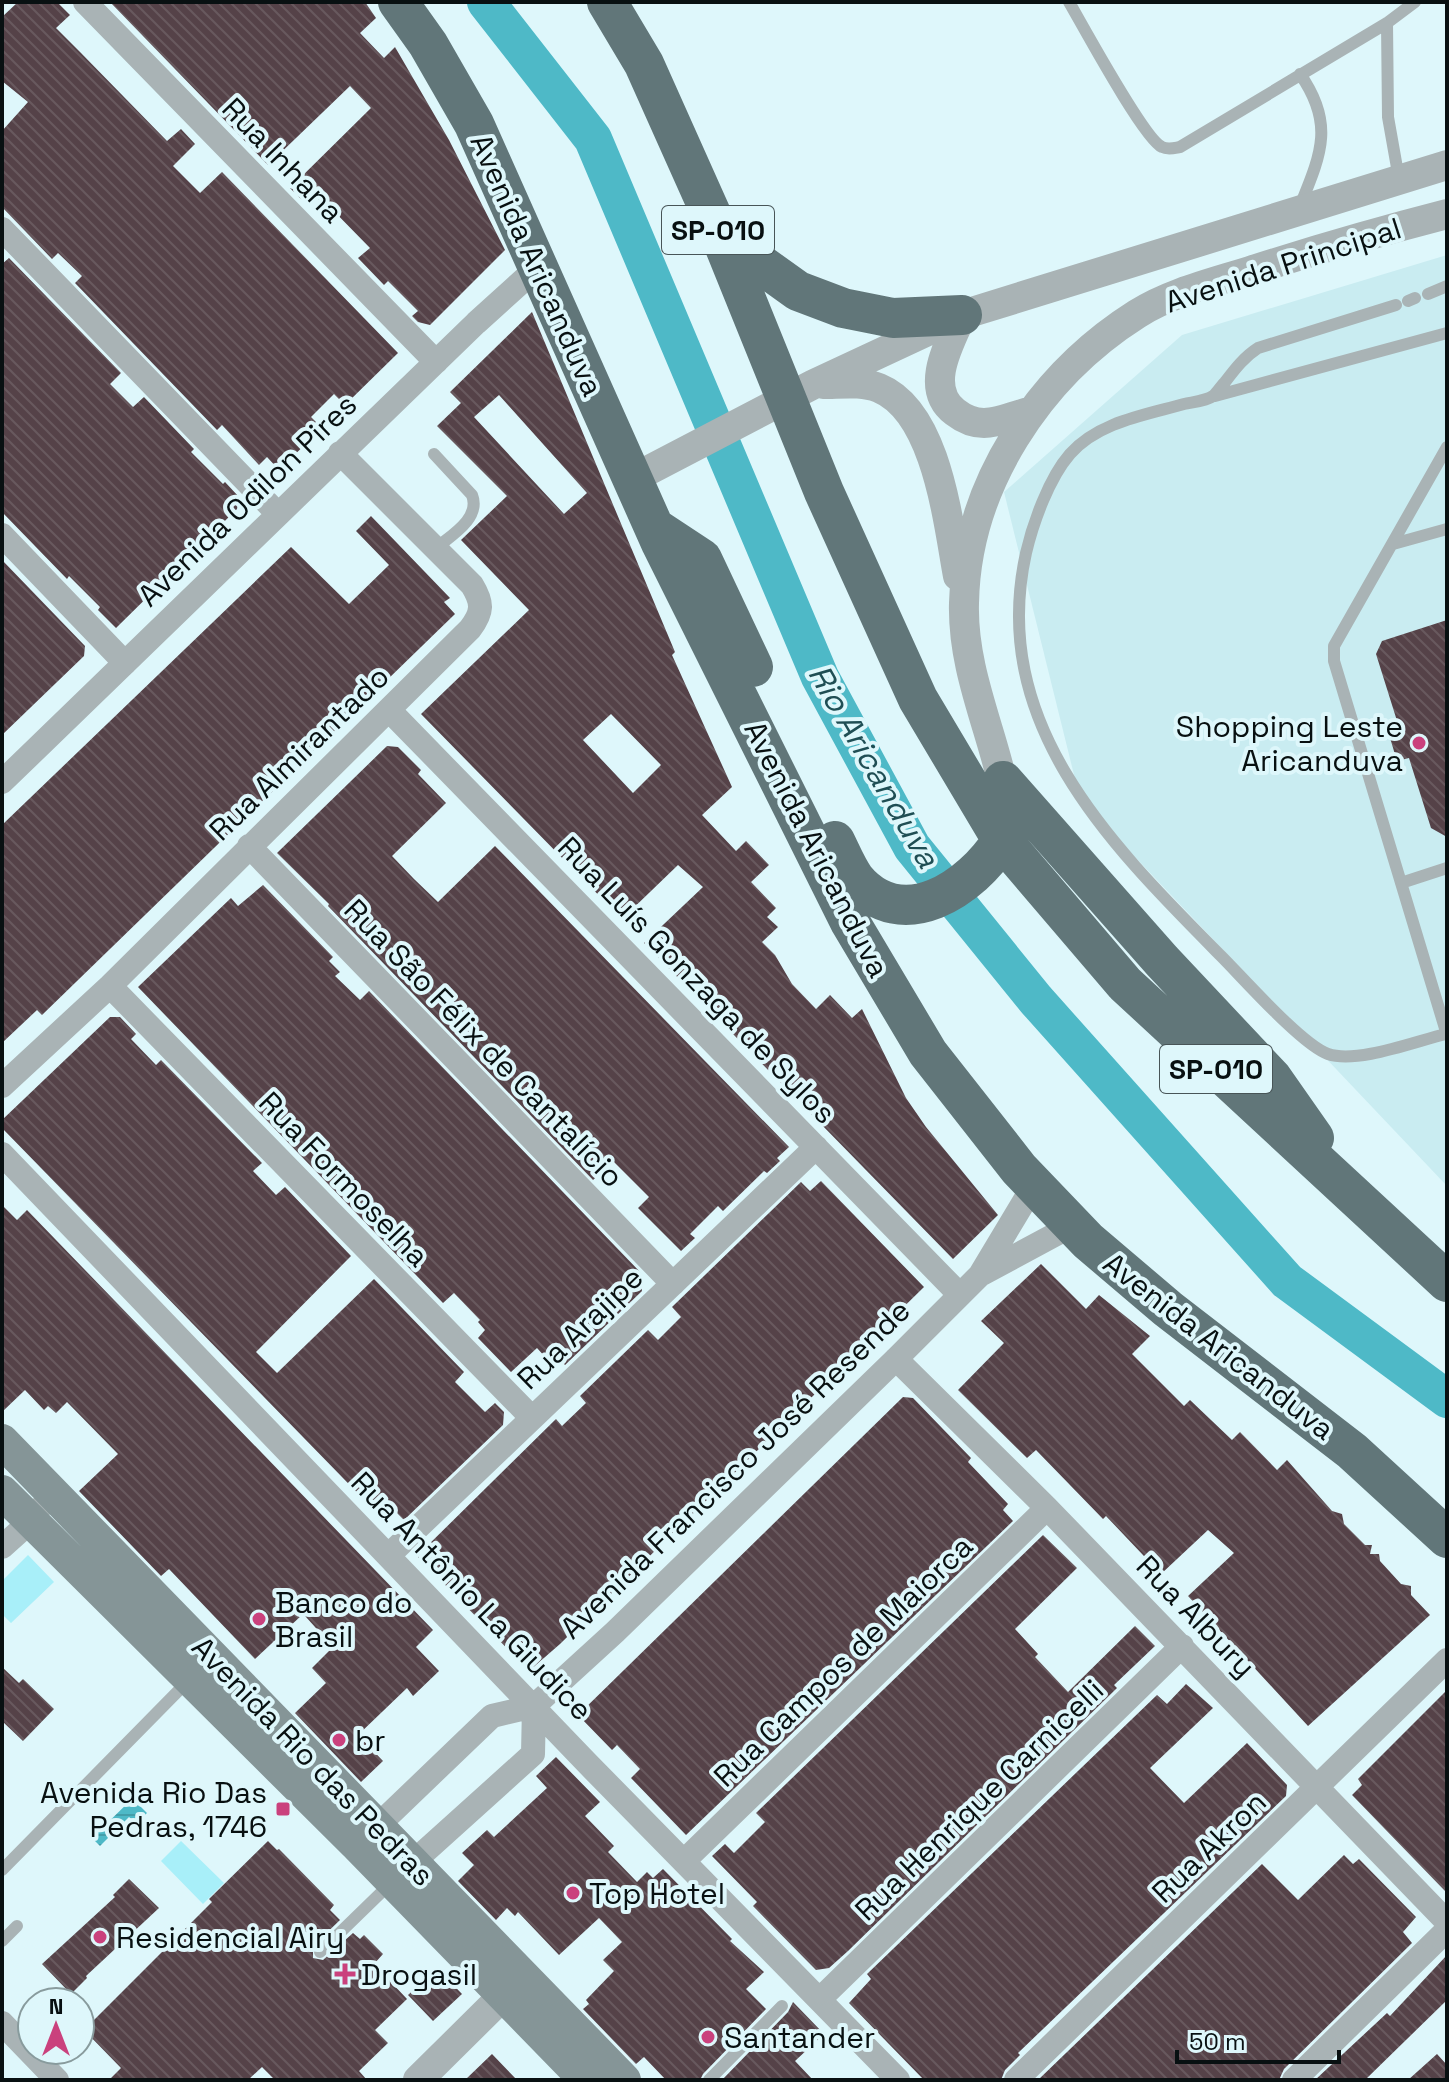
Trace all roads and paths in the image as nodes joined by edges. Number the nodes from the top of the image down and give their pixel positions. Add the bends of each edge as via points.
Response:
1 (85, 2) edge
2 (398, 2) edge
3 (607, 2) edge
4 (1069, 2) edge
5 (1415, 2) edge
6 (1387, 23) junction
7 (1300, 74) junction
8 (1447, 165) edge
9 (1399, 179) junction
10 (1299, 210) junction
11 (1447, 214) edge
12 (716, 225) junction
13 (2, 229) edge
14 (539, 266) junction
15 (1447, 286) edge
16 (962, 315) junction
17 (1447, 333) edge
18 (436, 362) junction
19 (1214, 396) junction
20 (788, 398) junction
21 (1032, 411) junction
22 (1447, 447) edge
23 (340, 453) junction
24 (434, 454) dead end
25 (632, 479) junction
26 (278, 514) junction
27 (655, 528) junction
28 (1447, 529) edge
29 (2, 535) edge
30 (1393, 544) junction
31 (436, 548) junction
32 (963, 602) junction
33 (125, 663) junction
34 (389, 710) junction
35 (1003, 781) junction
36 (2, 782) edge
37 (249, 846) junction
38 (996, 850) junction
39 (1447, 868) edge
40 (1401, 883) junction
41 (110, 986) junction
42 (1447, 1034) edge
43 (2, 1086) edge
44 (816, 1147) junction
45 (2, 1154) edge
46 (1334, 1177) junction
47 (1034, 1185) junction
48 (1073, 1225) junction
49 (980, 1275) junction
50 (1447, 1282) edge
51 (673, 1284) junction
52 (960, 1295) junction
53 (896, 1359) junction
54 (532, 1418) junction
55 (2, 1441) edge
56 (2, 1492) edge
57 (51, 1492) junction
58 (1047, 1508) junction
59 (31, 1521) junction
60 (1447, 1538) edge
61 (2, 1547) edge
62 (389, 1555) junction
63 (1182, 1646) junction
64 (1447, 1660) edge
65 (190, 1680) junction
66 (534, 1706) junction
67 (1316, 1788) junction
68 (367, 1836) junction
69 (684, 1861) junction
70 (2, 1870) edge
71 (402, 1872) junction
72 (1447, 1922) edge
73 (17, 1926) dead end
74 (1447, 1930) edge
75 (2, 1941) edge
76 (320, 1952) dead end
77 (513, 1986) junction
78 (820, 1999) junction
79 (782, 2006) dead end
80 (2, 2023) edge
81 (57, 2080) edge
82 (418, 2080) edge
83 (586, 2080) edge
84 (624, 2080) edge
85 (709, 2080) edge
86 (898, 2080) edge
87 (1016, 2080) edge
88 (1294, 2080) edge

1 - 18 street, Rua Inhana
2 - 14 highway, Avenida Aricanduva via 474,124
3 - 12 highway, SP-010 via 644,64
4 - 7 lane via 1160,147 1180,147
5 - 6 lane
6 - 7 lane
6 - 9 lane via 1388,117
7 - 10 lane via 1314,95 1322,123 1317,166
8 - 9 street, Avenida Principal
9 - 10 street, Avenida Principal
10 - 16 street, Avenida Principal
11 - 21 street, Avenida Principal via 1197,287 1139,313 1095,344
12 - 16 highway via 798,291 843,308 893,318
12 - 20 highway, SP-010
13 - 26 street
14 - 18 street, Avenida Odilon Pires
14 - 25 highway, Avenida Aricanduva
15 - 19 lane via 1258,348
16 - 20 street, Avenida Principal
16 - 21 street via 941,368 940,385 951,410 968,421 986,423
17 - 19 lane
18 - 23 street, Avenida Odilon Pires
19 - 42 lane via 1098,431 1069,455 1056,476 1032,530 1017,609 1022,664 1039,724 1080,799 1128,859 1316,1047 1340,1056 1366,1054
20 - 25 street, Avenida Principal
20 - 32 street via 861,384 895,397 907,409 940,486
20 - 38 highway, SP-010 via 824,492 918,699
21 - 32 street, Avenida Principal via 985,495 972,533
22 - 30 lane
23 - 26 street, Avenida Odilon Pires
23 - 31 street, Rua Almirantado
24 - 31 lane via 475,503 472,515
25 - 27 highway, Avenida Aricanduva
26 - 33 street, Avenida Odilon Pires
27 - 38 highway via 702,559 855,879 895,903 920,903 947,896
27 - 47 highway, Avenida Aricanduva via 850,922 928,1053
28 - 30 lane
29 - 33 street
30 - 40 lane via 1334,646 1334,661
31 - 34 street, Rua Almirantado via 472,585 480,598 480,616
32 - 35 street, Avenida Principal via 973,680
33 - 36 street, Avenida Odilon Pires
34 - 37 street, Rua Almirantado
34 - 44 street, Rua Luís Gonzaga de Sylos
35 - 38 street, Avenida Principal via 1007,823
35 - 46 highway via 1272,1078 1321,1148
37 - 41 street, Rua Almirantado
37 - 51 street, Rua São Félix de Cantalício
38 - 46 highway, SP-010 via 1125,984
39 - 40 lane
40 - 42 lane
41 - 43 street, Rua Almirantado
41 - 54 street, Rua Formoselha
44 - 51 street, Rua Arajipe
44 - 52 street, Rua Luís Gonzaga de Sylos
45 - 62 street, Rua Antônio La Giudice
46 - 50 highway, SP-010
47 - 48 highway, Avenida Aricanduva
47 - 49 street, Avenida Francisco José Resende
48 - 49 street, Avenida Francisco José Resende
48 - 60 highway, Avenida Aricanduva via 1168,1309 1352,1451
49 - 52 street, Avenida Francisco José Resende
51 - 54 street, Rua Arajipe
52 - 53 street, Avenida Francisco José Resende
53 - 58 street, Rua Albury
53 - 66 street, Avenida Francisco José Resende
54 - 62 street, Rua Arajipe
55 - 57 main road, Avenida Rio das Pedras
56 - 59 main road, Avenida Rio das Pedras
57 - 59 street
57 - 68 main road, Avenida Rio das Pedras
58 - 63 street, Rua Albury
58 - 69 street, Rua Campos de Maiorca
59 - 61 street
59 - 65 main road, Avenida Rio das Pedras
62 - 66 street, Rua Antônio La Giudice
63 - 67 street, Rua Albury
63 - 78 street, Rua Henrique Carnicelli
64 - 67 street, Rua Akron
65 - 68 main road, Avenida Rio das Pedras
65 - 70 lane
66 - 68 street via 492,1716
66 - 69 street, Rua Antônio La Giudice
66 - 71 street via 533,1754
67 - 72 street, Rua Albury
67 - 87 street, Rua Akron
68 - 71 main road, Avenida Rio das Pedras
69 - 78 street, Rua Antônio La Giudice
71 - 76 lane
71 - 77 main road, Avenida Rio das Pedras
73 - 75 lane
74 - 88 street
77 - 82 street
77 - 83 main road, Avenida Rio das Pedras
77 - 84 main road, Avenida Rio das Pedras
78 - 86 street, Rua Antônio La Giudice
79 - 85 lane
80 - 81 street

